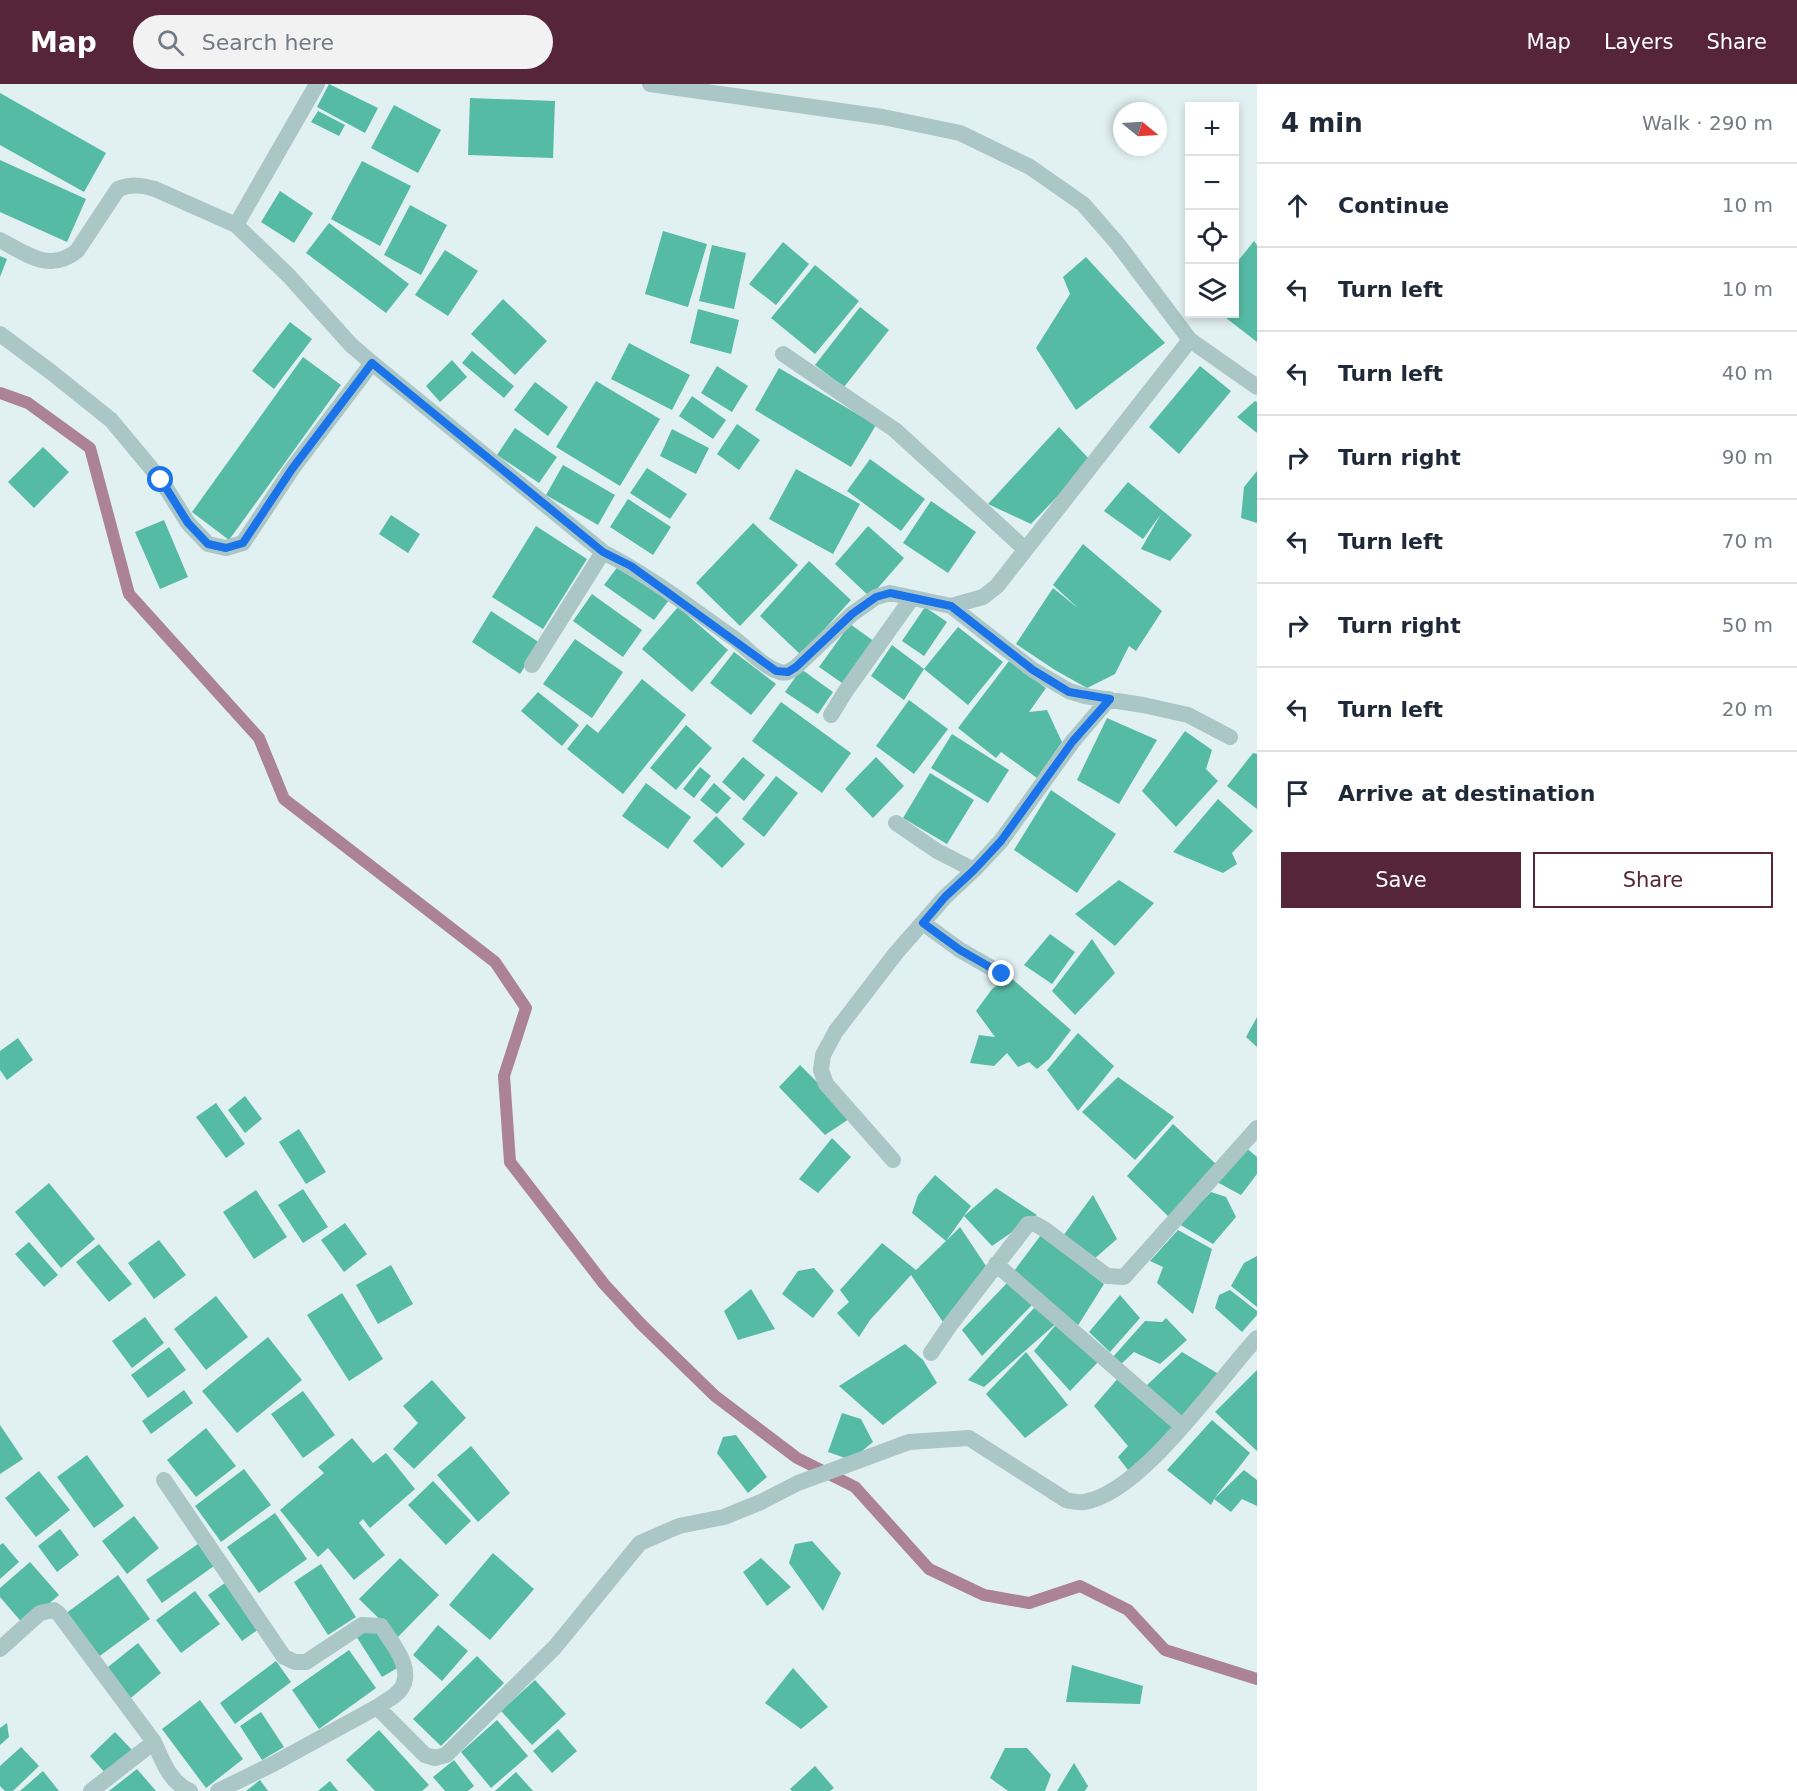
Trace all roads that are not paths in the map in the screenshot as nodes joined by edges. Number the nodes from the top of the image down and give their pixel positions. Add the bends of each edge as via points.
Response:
1 (316, 84) edge
2 (650, 84) edge
3 (236, 225) junction
4 (0, 240) edge
5 (0, 334) edge
6 (1190, 340) junction
7 (783, 354) dead end
8 (372, 363) junction
9 (1257, 387) edge
10 (1025, 549) junction
11 (603, 552) junction
12 (912, 598) junction
13 (951, 606) junction
14 (532, 665) dead end
15 (1110, 699) junction
16 (831, 715) dead end
17 (1230, 737) dead end
18 (896, 823) dead end
19 (974, 870) junction
20 (923, 923) junction
21 (1002, 974) dead end
22 (1257, 1128) edge
23 (894, 1160) dead end
24 (996, 1264) junction
25 (1255, 1346) edge
26 (931, 1353) dead end
27 (1182, 1426) junction
28 (164, 1480) dead end
29 (0, 1649) edge
30 (377, 1707) junction
31 (154, 1742) junction
32 (91, 1791) edge
33 (190, 1791) edge
34 (218, 1791) edge

1 - 3 street
2 - 6 street via 883,117 960,133 1030,167 1083,204
3 - 4 street via 155,189 129,185 118,189 68,259 37,259
3 - 8 street
5 - 8 street via 111,420 161,480 195,530 208,544 226,548 243,543 292,469
6 - 9 street
6 - 10 street
7 - 10 street via 895,430
8 - 11 street
10 - 13 street via 997,586 983,597
11 - 12 street via 631,566 782,673 796,667 852,614 876,597 890,593
11 - 14 street
12 - 13 street
12 - 16 street
13 - 15 street via 1033,670 1069,692
15 - 17 street via 1188,715
15 - 19 street via 1073,741 1001,841
18 - 19 street
19 - 20 street
20 - 21 street
20 - 23 street via 836,1031 823,1055 821,1070 826,1084
22 - 24 street via 1124,1277 1107,1276 1035,1224 1028,1224
24 - 26 street
24 - 27 street
25 - 27 street
27 - 30 street via 1135,1476 1099,1498 1082,1503 1066,1500 969,1438 909,1442 798,1483 724,1517 679,1526 640,1543 555,1647 446,1755 425,1755
28 - 30 street via 284,1657 306,1662 363,1625 381,1626 406,1672 400,1690
29 - 31 street via 40,1613 54,1610
30 - 34 street
31 - 32 street
31 - 33 street via 174,1779

